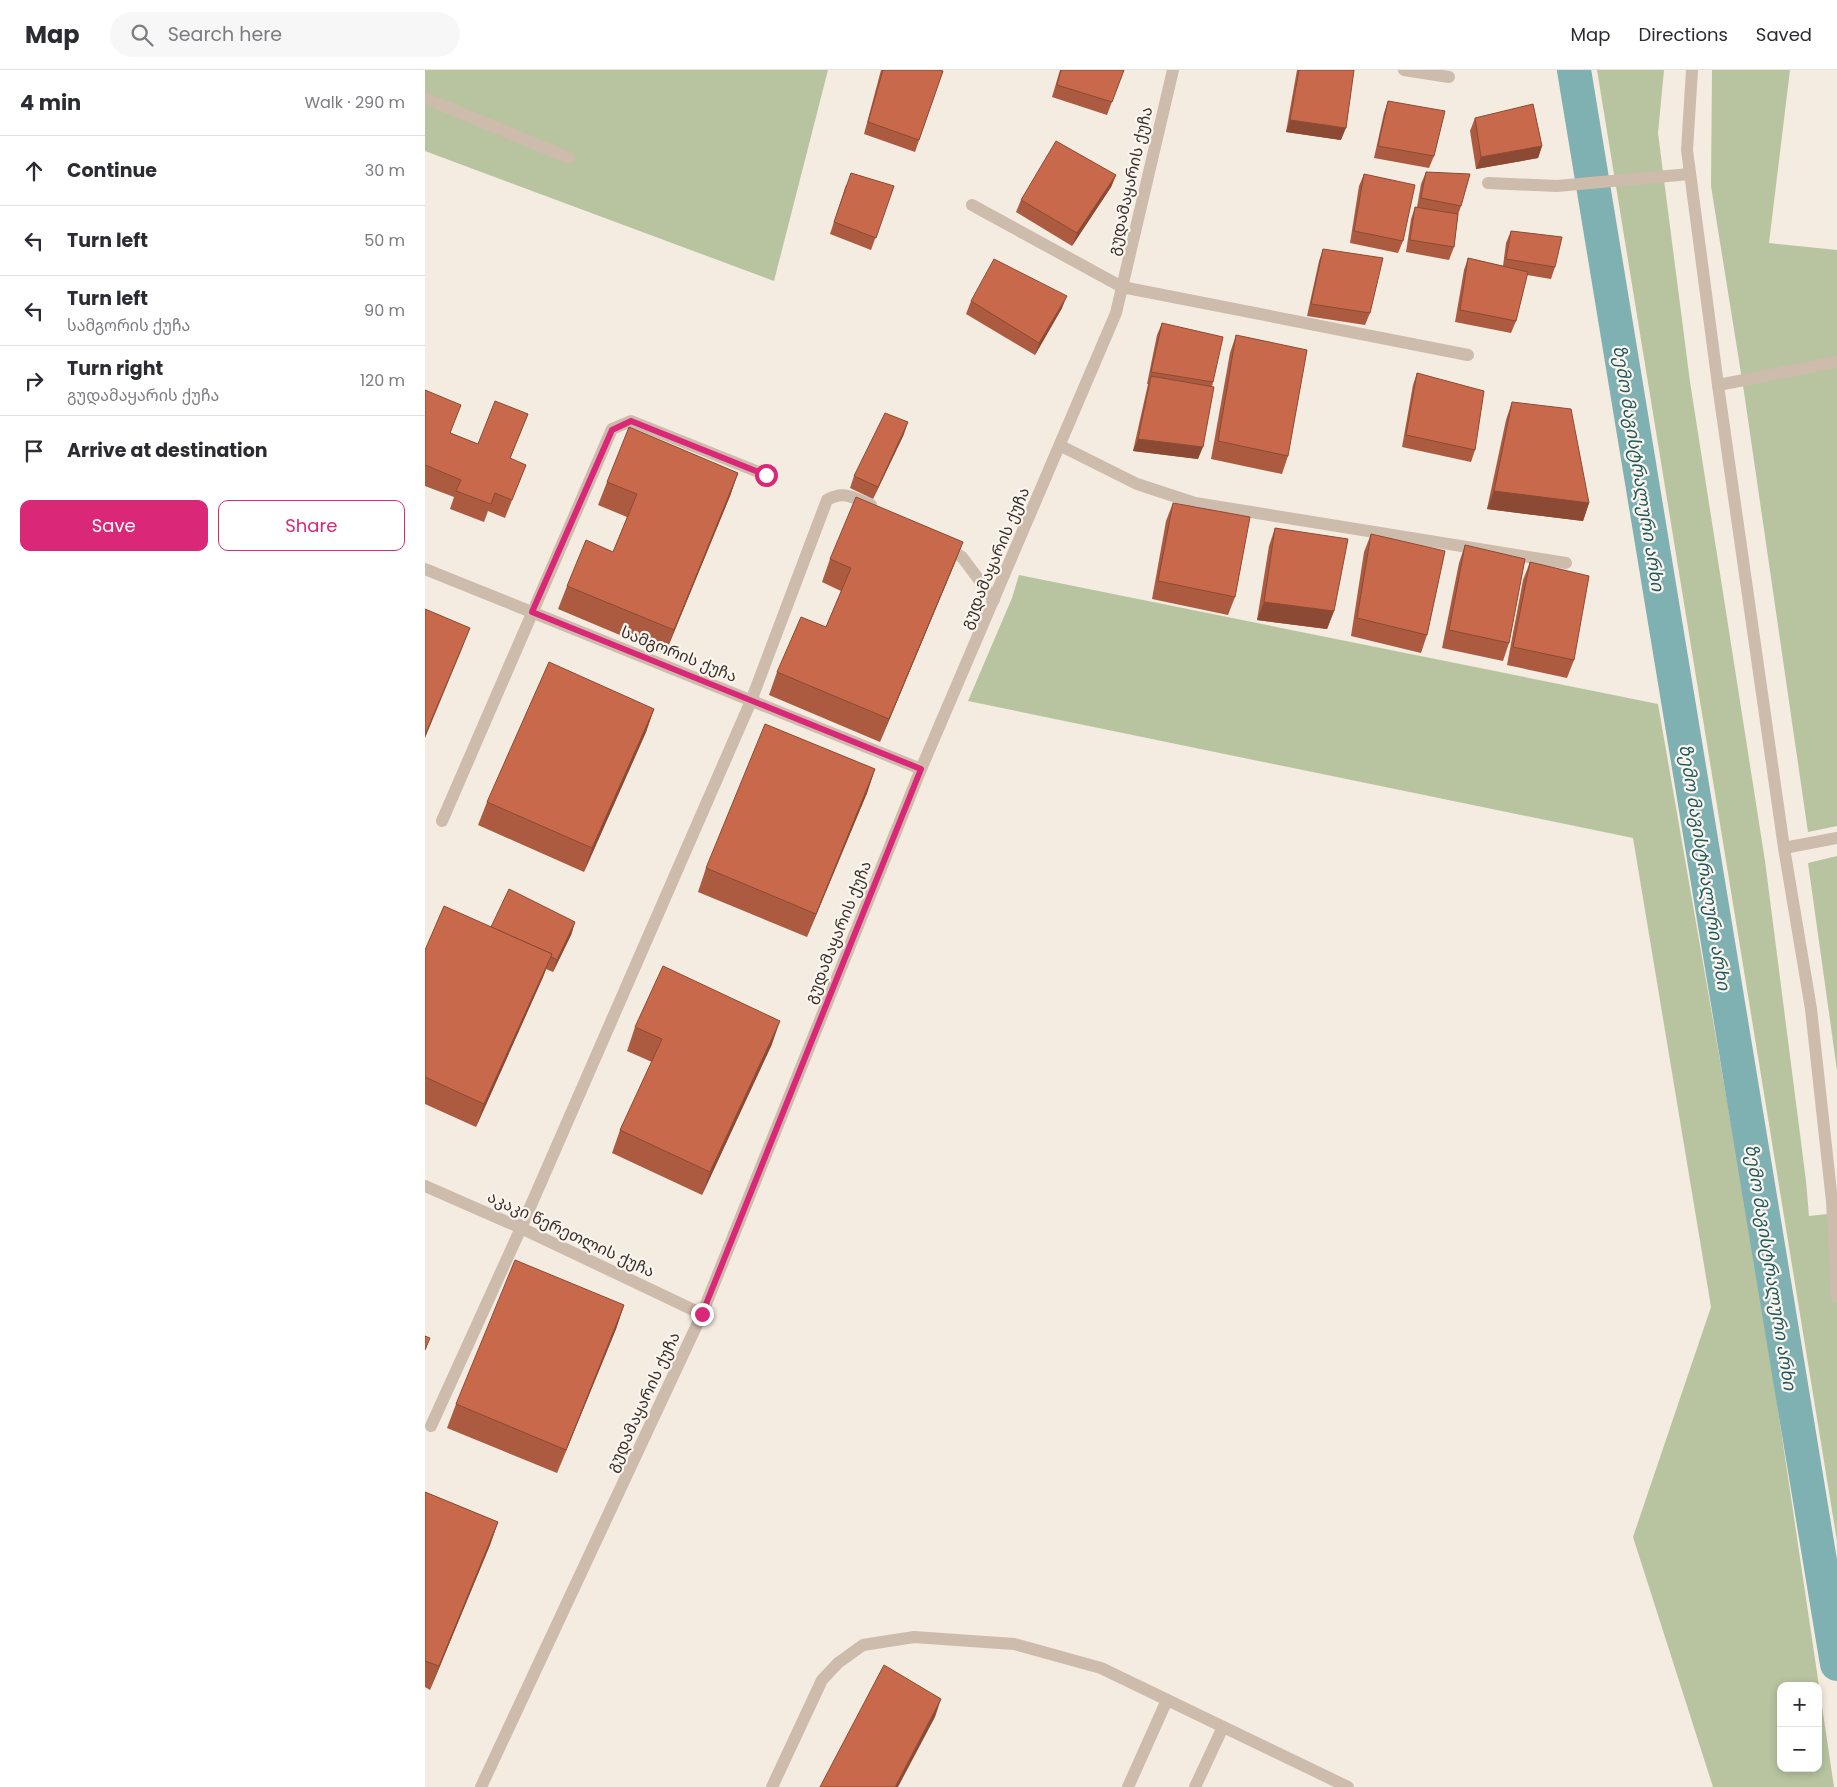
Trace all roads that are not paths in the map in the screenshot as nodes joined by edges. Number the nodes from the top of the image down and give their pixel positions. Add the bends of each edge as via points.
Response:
1 (1173, 70) edge
2 (1405, 70) edge
3 (1692, 70) edge
4 (1449, 76) dead end
5 (425, 98) edge
6 (569, 158) dead end
7 (1690, 174) junction
8 (1489, 184) dead end
9 (972, 205) dead end
10 (1122, 286) junction
11 (1468, 355) dead end
12 (1837, 362) edge
13 (1718, 385) junction
14 (1061, 446) junction
15 (766, 475) dead end
16 (886, 512) edge
17 (937, 542) edge
18 (1566, 564) dead end
19 (425, 569) edge
20 (994, 600) junction
21 (532, 612) junction
22 (751, 701) junction
23 (921, 769) junction
24 (442, 821) dead end
25 (1837, 838) edge
26 (1784, 848) junction
27 (425, 1186) edge
28 (1834, 1201) edge
29 (521, 1228) junction
30 (1837, 1297) edge
31 (702, 1314) junction
32 (431, 1426) dead end
33 (1167, 1700) junction
34 (1223, 1726) junction
35 (481, 1787) edge
36 (772, 1787) edge
37 (1128, 1787) edge
38 (1195, 1787) edge
39 (1348, 1787) edge

1 - 10 street, გუდამაყარის ქუჩა
2 - 4 street
3 - 7 street via 1687,150
5 - 6 street
7 - 8 street via 1557,186
7 - 13 street
9 - 10 street
10 - 11 street
10 - 14 street, გუდამაყარის ქუჩა via 1116,313
12 - 13 street
13 - 26 street
14 - 18 street via 1137,484 1195,503
14 - 20 street, გუდამაყარის ქუჩა
15 - 21 street via 631,421 612,430
16 - 22 street via 845,494 827,500
17 - 20 street via 962,557
19 - 21 street, სამგორის ქუჩა
20 - 23 street, გუდამაყარის ქუჩა
21 - 22 street, სამგორის ქუჩა
21 - 24 street
22 - 23 street, სამგორის ქუჩა
22 - 29 street
23 - 31 street, გუდამაყარის ქუჩა
25 - 26 street
26 - 28 street via 1811,1009
27 - 29 street, აკაკი წერეთლის ქუჩა
28 - 30 street
29 - 31 street, აკაკი წერეთლის ქუჩა
29 - 32 street
31 - 35 street, გუდამაყარის ქუჩა
33 - 34 street
33 - 36 street via 1101,1668 1014,1644 914,1637 863,1645 838,1663 823,1680
33 - 37 street
34 - 38 street
34 - 39 street

